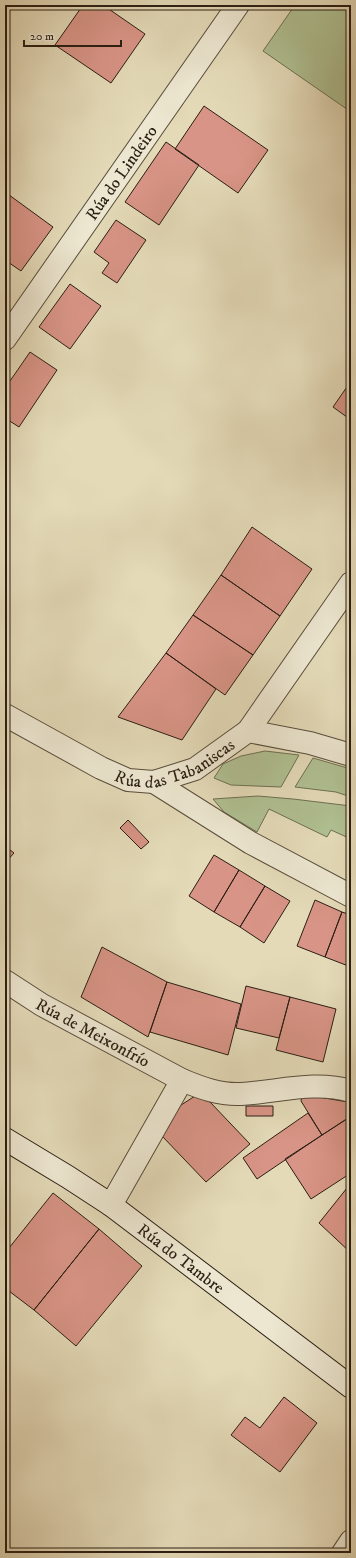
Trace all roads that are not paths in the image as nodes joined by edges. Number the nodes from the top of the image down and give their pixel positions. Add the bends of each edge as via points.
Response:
1 (238, 5) edge
2 (5, 339) edge
3 (351, 583) edge
4 (5, 715) edge
5 (248, 731) junction
6 (351, 755) edge
7 (154, 782) junction
8 (351, 896) edge
9 (5, 980) edge
10 (182, 1080) junction
11 (351, 1091) edge
12 (5, 1139) edge
13 (111, 1205) junction
14 (351, 1387) edge
15 (351, 1541) edge
16 (343, 1553) edge

1 - 2 street, Rúa do Lindeiro
3 - 5 street
4 - 7 street, Rúa das Tabaniscas via 128,780
5 - 6 street, Rúa das Tabaniscas via 310,743
5 - 7 street, Rúa das Tabaniscas via 195,769
7 - 8 street via 251,843
9 - 10 street, Rúa de Meixonfrío via 42,1005
10 - 11 street, Rúa de Meixonfrío via 222,1093 241,1094 320,1086
10 - 13 street
12 - 13 street, Rúa do Tambre
13 - 14 street, Rúa do Tambre
15 - 16 street

